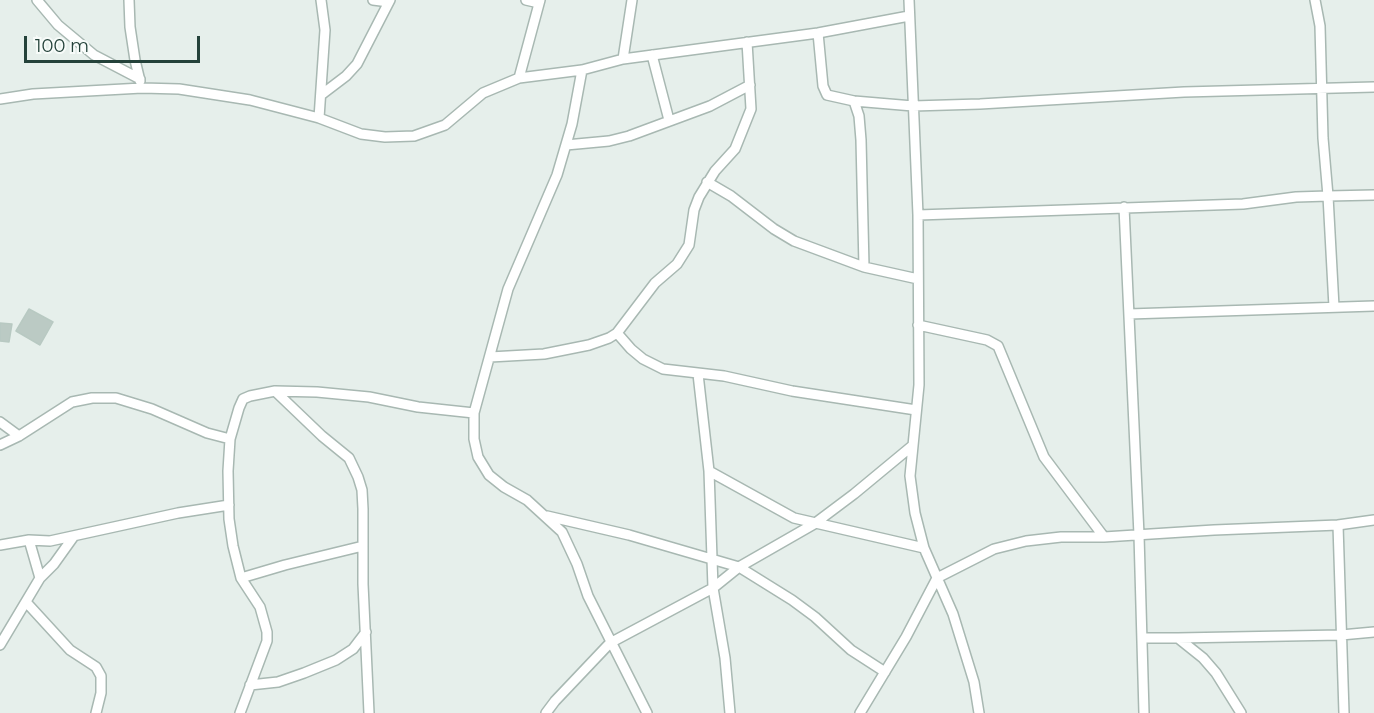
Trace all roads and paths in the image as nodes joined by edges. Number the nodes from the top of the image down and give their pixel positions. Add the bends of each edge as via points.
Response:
1 (37, 0) edge
2 (129, 0) edge
3 (321, 0) edge
4 (373, 0) edge
5 (526, 0) edge
6 (632, 0) edge
7 (909, 0) edge
8 (1316, 0) edge
9 (390, 1) edge
10 (540, 2) edge
11 (909, 16) junction
12 (818, 33) junction
13 (747, 42) junction
14 (652, 55) junction
15 (623, 59) junction
16 (582, 70) junction
17 (519, 78) junction
18 (141, 84) junction
19 (750, 85) junction
20 (1374, 87) edge
21 (1322, 90) junction
22 (321, 95) junction
23 (0, 99) edge
24 (854, 101) junction
25 (913, 106) junction
26 (319, 118) junction
27 (669, 120) junction
28 (566, 145) junction
29 (707, 182) junction
30 (1374, 195) edge
31 (1328, 196) junction
32 (1124, 207) junction
33 (918, 215) junction
34 (864, 267) junction
35 (918, 279) junction
36 (1374, 306) edge
37 (1334, 307) junction
38 (1129, 314) junction
39 (918, 325) junction
40 (617, 333) junction
41 (490, 357) junction
42 (698, 374) junction
43 (275, 391) junction
44 (916, 410) junction
45 (474, 413) junction
46 (0, 422) edge
47 (19, 436) junction
48 (230, 439) junction
49 (0, 445) edge
50 (912, 446) junction
51 (709, 471) junction
52 (229, 505) junction
53 (546, 515) junction
54 (1374, 520) edge
55 (814, 524) junction
56 (1338, 525) junction
57 (1139, 535) junction
58 (74, 536) junction
59 (1104, 537) junction
60 (29, 540) junction
61 (0, 545) edge
62 (363, 546) junction
63 (924, 548) junction
64 (713, 559) junction
65 (739, 567) junction
66 (40, 578) junction
67 (937, 578) junction
68 (241, 579) junction
69 (713, 588) junction
70 (26, 602) junction
71 (366, 632) junction
72 (1374, 632) edge
73 (1341, 635) junction
74 (1142, 638) junction
75 (1178, 638) junction
76 (610, 643) junction
77 (0, 645) edge
78 (885, 672) junction
79 (250, 685) junction
80 (96, 713) edge
81 (240, 713) edge
82 (369, 713) edge
83 (546, 713) edge
84 (647, 713) edge
85 (730, 713) edge
86 (860, 713) edge
87 (979, 713) edge
88 (1144, 713) edge
89 (1241, 713) edge
90 (1344, 713) edge

1 - 18 street via 58,26 94,55
2 - 18 street
3 - 22 street via 325,30
4 - 9 street
5 - 10 street
6 - 15 street
7 - 11 street
8 - 21 street
9 - 22 street via 357,63
10 - 17 street
11 - 12 street
11 - 25 street
12 - 13 street
12 - 24 street via 827,95
13 - 14 street
13 - 19 street
14 - 15 street
14 - 27 street
15 - 16 street
16 - 17 street
16 - 28 street
17 - 26 street via 483,93 445,124 414,136 361,134
18 - 23 street
18 - 26 street via 250,100
19 - 27 street via 710,106
19 - 29 street via 751,109 740,139
20 - 21 street
21 - 25 street via 1184,92
21 - 31 street
22 - 26 street
24 - 25 street
24 - 34 street via 861,140
25 - 33 street
27 - 28 street via 609,141
28 - 41 street via 508,289
29 - 34 street via 794,241
29 - 40 street via 694,210 685,254 655,283
30 - 31 street
31 - 32 street via 1243,204
31 - 37 street
32 - 33 street
32 - 38 street
33 - 35 street
34 - 35 street
35 - 39 street
36 - 37 street
37 - 38 street
38 - 57 street
39 - 44 street
39 - 59 street via 987,340 998,346 1044,457
40 - 41 street via 589,345 544,354
40 - 42 street via 643,359 663,369
41 - 45 street
42 - 44 street
42 - 51 street
43 - 45 street via 369,396 418,407
43 - 48 street via 243,399
43 - 62 street via 348,458 362,490
44 - 50 street
45 - 53 street via 478,457 489,475
46 - 47 street
47 - 48 street via 72,402 116,398
47 - 49 street
48 - 52 street
50 - 55 street
50 - 63 street via 910,476
51 - 55 street via 794,518
51 - 64 street
52 - 58 street
52 - 68 street via 232,546
53 - 64 street
53 - 76 street via 562,532
54 - 56 street
55 - 63 street
55 - 65 street
56 - 57 street
56 - 73 street
57 - 59 street
57 - 74 street
58 - 60 street
58 - 66 street
59 - 67 street via 1061,537 994,549
60 - 61 street
60 - 66 street
62 - 68 street
62 - 71 street
63 - 67 street
64 - 65 street
64 - 69 street
65 - 69 street
65 - 78 street via 792,600 851,650
66 - 70 street
67 - 78 street
67 - 87 street via 957,624
68 - 79 street via 260,607 267,632 267,642
69 - 76 street
69 - 85 street
70 - 77 street
70 - 80 street via 70,650 96,667 101,676 101,693
71 - 79 street via 353,649 336,660 279,682
71 - 82 street
72 - 73 street
73 - 75 street
73 - 90 street
74 - 75 street
74 - 88 street
75 - 89 street via 1216,673
76 - 83 street
76 - 84 street
78 - 86 street
79 - 81 street

